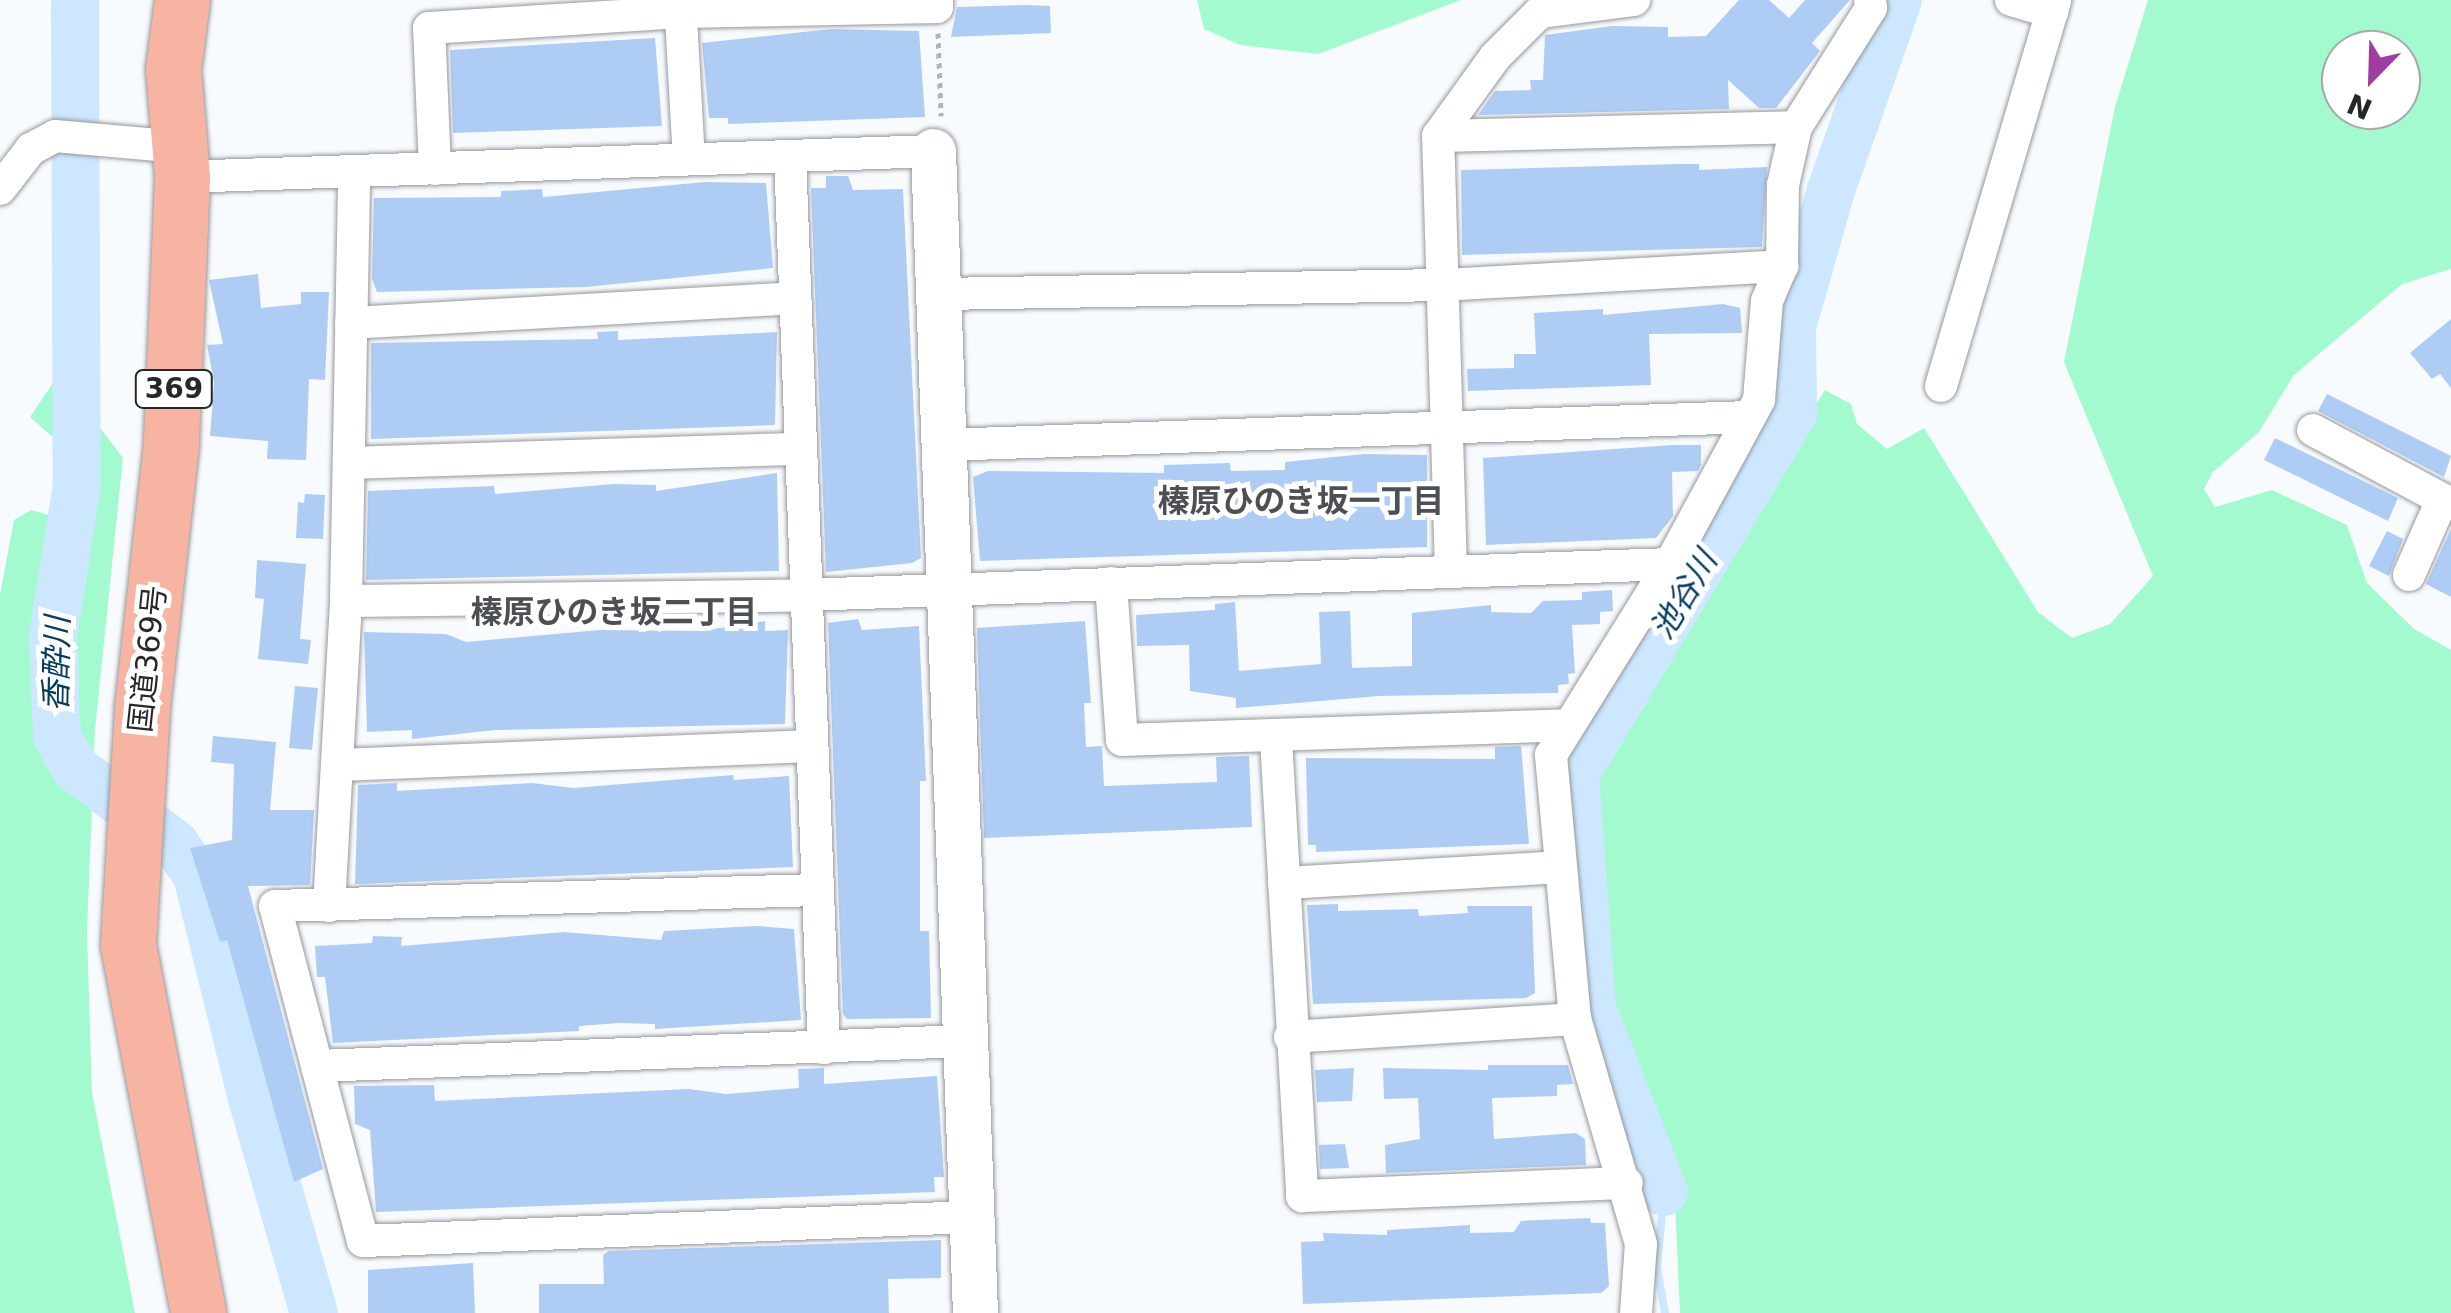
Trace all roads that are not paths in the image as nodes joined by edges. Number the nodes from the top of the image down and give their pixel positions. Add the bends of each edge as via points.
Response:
1 (140, 0) edge
2 (182, 0) edge
3 (1634, 0) edge
4 (1870, 0) edge
5 (2012, 0) edge
6 (937, 4) edge
7 (681, 6) edge
8 (2053, 6) edge
9 (173, 69) junction
10 (1796, 127) junction
11 (1438, 136) junction
12 (933, 151) joint
13 (790, 156) junction
14 (689, 160) junction
15 (182, 162) junction
16 (435, 169) junction
17 (354, 174) junction
18 (0, 189) edge
19 (1782, 266) junction
20 (1443, 284) junction
21 (940, 294) junction
22 (795, 298) junction
23 (351, 323) junction
24 (1940, 386) dead end
25 (1750, 417) junction
26 (1444, 429) junction
27 (2313, 430) dead end
28 (944, 445) junction
29 (800, 448) junction
30 (348, 463) junction
31 (2446, 502) edge
32 (1670, 564) junction
33 (1451, 570) junction
34 (2409, 575) dead end
35 (1112, 583) junction
36 (950, 587) junction
37 (804, 594) junction
38 (346, 601) junction
39 (1565, 726) junction
40 (1276, 739) junction
41 (808, 746) junction
42 (337, 764) junction
43 (1560, 867) junction
44 (1284, 883) junction
45 (816, 890) junction
46 (329, 906) junction
47 (1575, 1019) junction
48 (1290, 1037) junction
49 (964, 1041) junction
50 (824, 1048) junction
51 (317, 1066) junction
52 (1627, 1183) junction
53 (970, 1218) junction
54 (198, 1313) edge
55 (974, 1313) edge
56 (1636, 1313) edge

1 - 9 highway, 369
2 - 9 highway, 国道369号 / 369
3 - 11 street via 1540,12 1494,57
4 - 10 street
5 - 8 street
6 - 7 street
7 - 14 street
7 - 16 street via 429,28
8 - 24 street
9 - 15 highway, 国道369号 / 369
10 - 11 street
10 - 19 street via 1783,185
11 - 20 street
12 - 13 street
12 - 21 street
13 - 14 street
13 - 22 street
14 - 16 street
15 - 17 street
15 - 18 street via 118,142 55,136 31,149
15 - 54 highway, 国道369号 / 369 via 171,444 142,708 128,945
16 - 17 street
17 - 23 street
19 - 20 street
19 - 25 street via 1766,302 1760,400
20 - 21 street
20 - 26 street
21 - 28 street
22 - 23 street
22 - 29 street
23 - 30 street
25 - 26 street
25 - 32 street
26 - 28 street
26 - 33 street
27 - 31 street
28 - 36 street
29 - 30 street
29 - 37 street
30 - 38 street
31 - 34 street
32 - 33 street
32 - 39 street
33 - 35 street
35 - 36 street
35 - 40 street via 1122,740
36 - 37 street
36 - 49 street
37 - 38 street
37 - 41 street
38 - 42 street
39 - 40 street
39 - 43 street via 1551,756
40 - 44 street
41 - 42 street
41 - 45 street
42 - 46 street
43 - 44 street
43 - 47 street
44 - 48 street
45 - 46 street
45 - 50 street
46 - 51 street via 275,906
47 - 48 street
47 - 52 street
48 - 52 street via 1302,1196
49 - 50 street
49 - 53 street
50 - 51 street
51 - 53 street via 363,1241
52 - 56 street via 1641,1244
53 - 55 street

